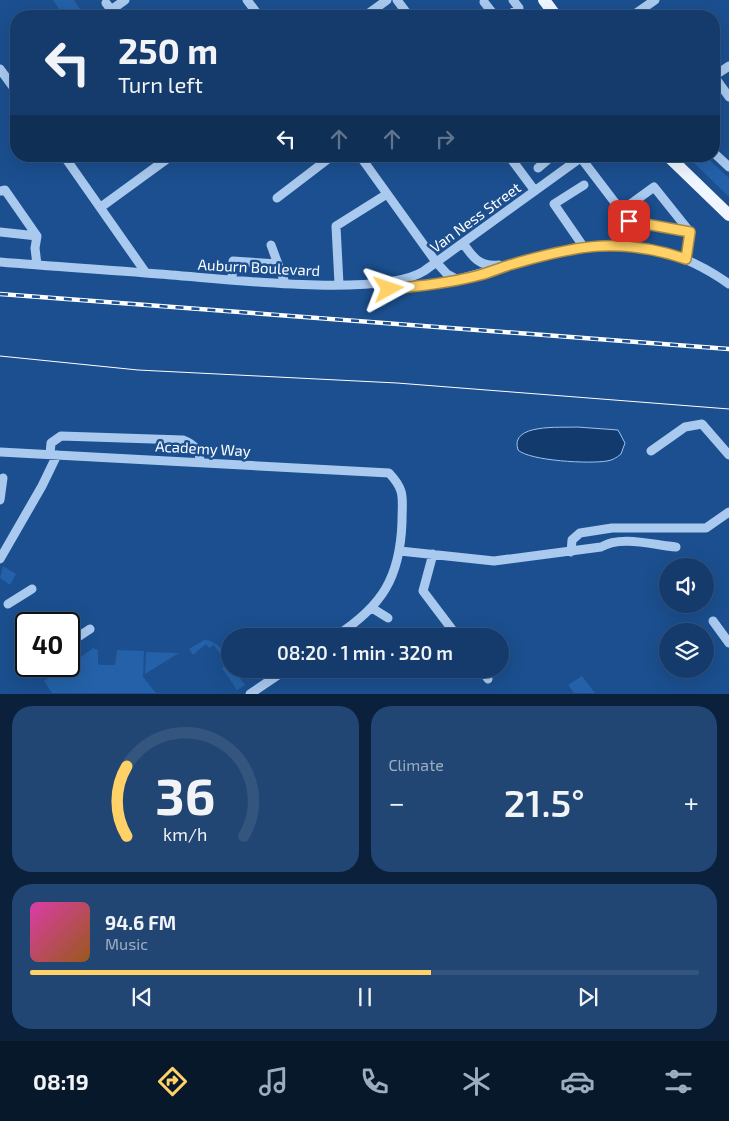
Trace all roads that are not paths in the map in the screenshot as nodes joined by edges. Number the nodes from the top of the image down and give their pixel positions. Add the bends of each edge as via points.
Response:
1 (125, 0) edge
2 (387, 0) edge
3 (513, 0) edge
4 (655, 0) edge
5 (484, 2) dead end
6 (111, 10) edge
7 (373, 10) edge
8 (490, 10) edge
9 (516, 10) edge
10 (641, 10) edge
11 (0, 69) edge
12 (10, 83) edge
13 (720, 84) edge
14 (729, 97) edge
15 (68, 162) edge
16 (163, 162) edge
17 (324, 162) edge
18 (364, 162) edge
19 (513, 162) edge
20 (546, 162) edge
21 (557, 162) edge
22 (575, 162) edge
23 (586, 162) edge
24 (674, 162) edge
25 (538, 168) dead end
26 (563, 170) junction
27 (584, 185) dead end
28 (0, 191) edge
29 (535, 191) junction
30 (387, 194) junction
31 (277, 198) dead end
32 (101, 207) junction
33 (622, 211) junction
34 (729, 215) edge
35 (0, 232) edge
36 (690, 232) junction
37 (37, 236) junction
38 (463, 243) junction
39 (271, 245) dead end
40 (583, 246) junction
41 (686, 259) junction
42 (0, 262) edge
43 (436, 262) junction
44 (278, 264) junction
45 (512, 264) junction
46 (37, 265) junction
47 (146, 273) junction
48 (232, 279) junction
49 (458, 280) junction
50 (285, 283) junction
51 (377, 283) junction
52 (339, 284) junction
53 (729, 284) edge
54 (0, 452) edge
55 (651, 452) dead end
56 (728, 454) edge
57 (53, 455) junction
58 (200, 462) junction
59 (3, 478) dead end
60 (0, 500) edge
61 (729, 512) edge
62 (676, 547) dead end
63 (400, 550) junction
64 (571, 552) junction
65 (433, 554) junction
66 (0, 559) edge
67 (32, 589) dead end
68 (8, 604) dead end
69 (372, 608) junction
70 (388, 618) dead end
71 (713, 621) dead end
72 (346, 628) edge
73 (451, 628) edge
74 (90, 629) dead end
75 (80, 636) edge
76 (729, 643) edge
77 (274, 678) edge
78 (250, 694) edge

1 - 6 street
2 - 7 street
3 - 9 street via 519,8
4 - 10 street
5 - 8 street
11 - 12 street
13 - 14 street
15 - 32 street
16 - 32 street
17 - 31 street
18 - 30 street
19 - 29 street
20 - 25 street
21 - 26 street
22 - 26 street, Van Ness Street
23 - 33 street
24 - 34 main road
26 - 29 street, Van Ness Street
27 - 40 street via 554,204
28 - 37 street via 5,190
29 - 38 street, Van Ness Street
30 - 43 street
30 - 52 street via 336,226
32 - 47 street
33 - 36 street via 629,221
33 - 36 street via 654,187
35 - 37 street
36 - 41 street
37 - 46 street
38 - 43 street, Van Ness Street
38 - 45 street, Auburn Boulevard via 483,265
39 - 44 street
40 - 41 street, Auburn Boulevard via 628,245
40 - 45 street, Auburn Boulevard
41 - 53 street, Auburn Boulevard
42 - 46 street, Auburn Boulevard
43 - 49 street
43 - 51 street, Van Ness Street via 412,278
44 - 48 street via 233,261
44 - 50 street
45 - 49 street, Auburn Boulevard
46 - 47 street, Auburn Boulevard
47 - 48 street, Auburn Boulevard
48 - 50 street, Auburn Boulevard
49 - 51 street, Auburn Boulevard via 389,289
50 - 52 street, Auburn Boulevard
51 - 52 street, Auburn Boulevard
54 - 57 street, Academy Way
55 - 56 street via 685,426 702,424
57 - 58 street, Academy Way
57 - 58 street via 51,443 60,436 183,440 195,447 200,454
57 - 66 street via 42,486
58 - 63 street, Academy Way via 389,472 400,484 402,495
59 - 60 street
61 - 64 street via 706,528 612,528 580,533 572,540
62 - 64 street via 625,541
63 - 65 street
63 - 69 street via 390,582
64 - 65 street via 494,561
65 - 73 street via 423,591
67 - 68 street
69 - 70 street
69 - 72 street
71 - 76 street
74 - 75 street
77 - 78 street

